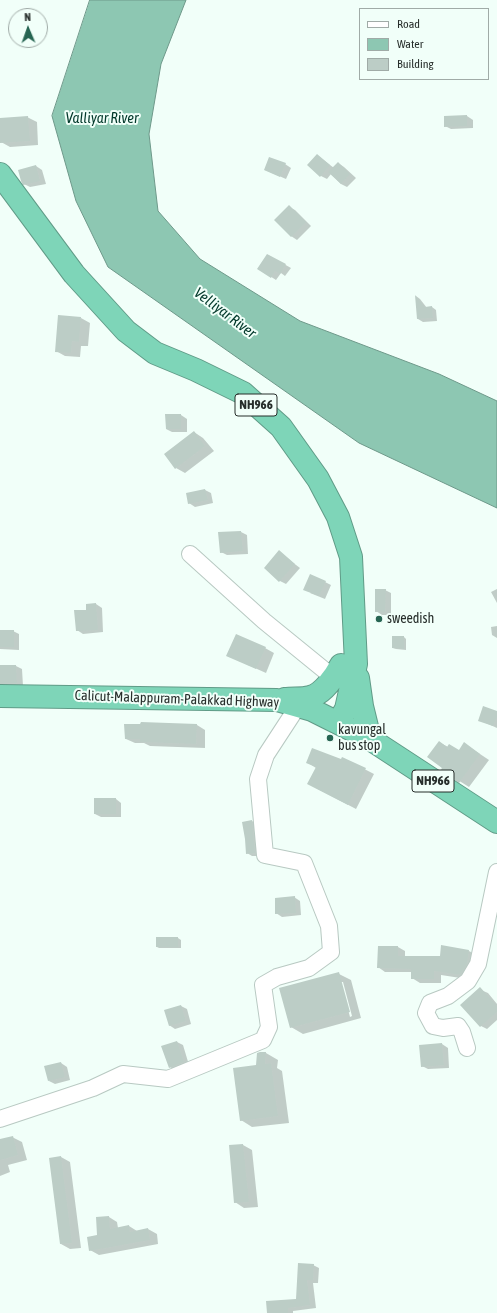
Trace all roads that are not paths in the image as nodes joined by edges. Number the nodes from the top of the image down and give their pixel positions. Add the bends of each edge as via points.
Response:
1 (0, 174) edge
2 (0, 197) edge
3 (190, 554) dead end
4 (344, 669) junction
5 (0, 696) edge
6 (277, 700) junction
7 (298, 706) junction
8 (332, 720) junction
9 (370, 739) junction
10 (497, 822) edge
11 (497, 872) edge
12 (467, 1048) dead end
13 (0, 1119) edge

1 - 4 highway, NH966 via 74,274 126,331 155,353 243,394 281,427 318,479 338,517 351,557
2 - 4 highway, NH966 via 62,283 116,342 147,366 189,383 234,406 270,437 305,487 325,523 336,559
3 - 4 street via 264,621
4 - 6 highway via 311,697
4 - 8 highway, NH966
4 - 9 highway, NH966 via 362,706
5 - 6 highway, Calicut-Malappuram-Palakkad Highway
6 - 7 highway, Calicut-Malappuram-Palakkad Highway
7 - 8 highway, Calicut-Malappuram-Palakkad Highway
7 - 13 street via 266,755 258,778 265,855 304,863 329,926 331,952 308,968 277,977 263,985 269,1027 262,1040 168,1079 123,1074 93,1088
8 - 9 highway, Calicut-Malappuram-Palakkad Highway
9 - 10 highway, NH966
11 - 12 street via 478,964 468,981 448,996 430,1003 426,1013 433,1026 458,1026

